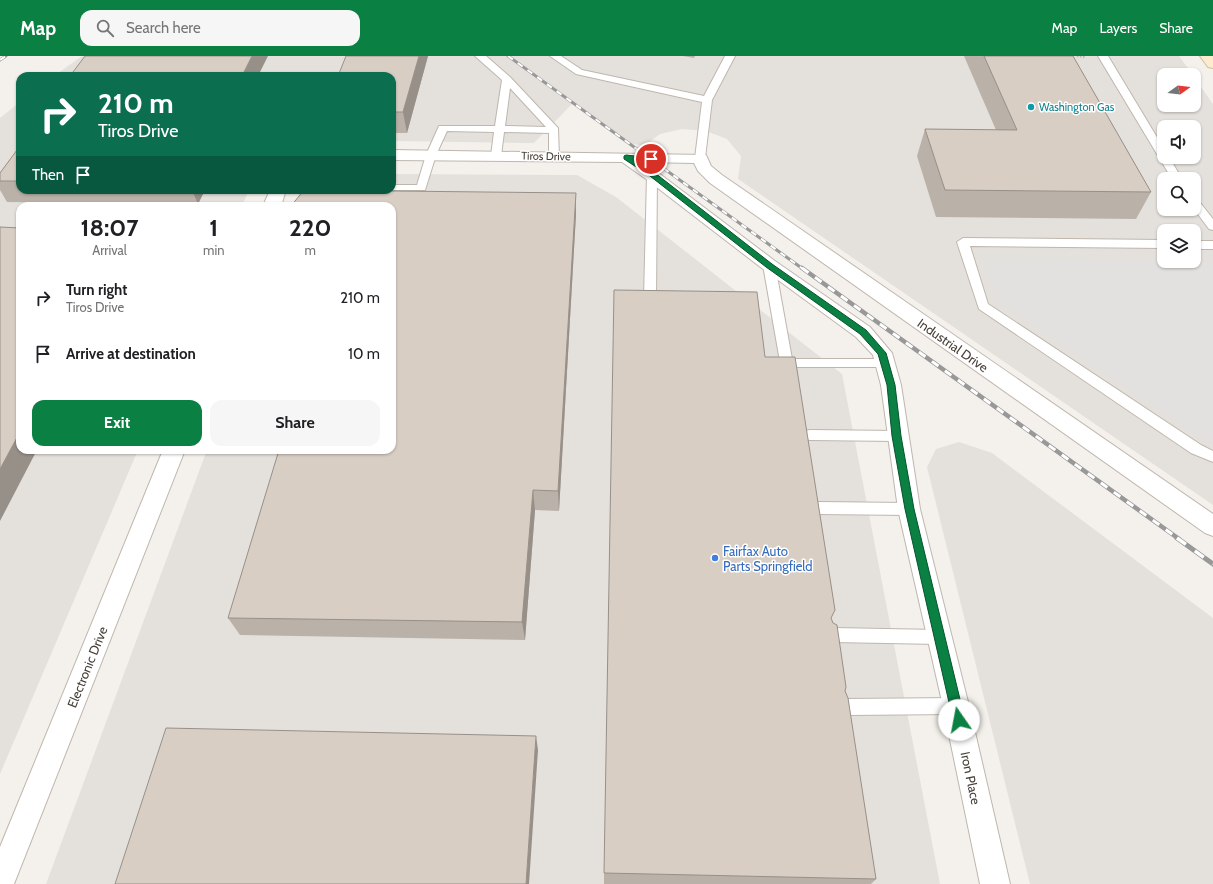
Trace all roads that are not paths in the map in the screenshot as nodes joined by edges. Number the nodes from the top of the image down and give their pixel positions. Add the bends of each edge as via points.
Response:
1 (480, 56) edge
2 (555, 56) edge
3 (730, 56) edge
4 (1103, 56) edge
5 (1207, 56) edge
6 (1213, 64) edge
7 (507, 79) junction
8 (707, 100) junction
9 (500, 129) junction
10 (554, 130) junction
11 (396, 155) edge
12 (431, 155) junction
13 (496, 156) junction
14 (554, 157) junction
15 (626, 158) junction
16 (700, 158) junction
17 (1173, 172) edge
18 (652, 175) junction
19 (396, 188) edge
20 (1201, 211) edge
21 (1213, 227) edge
22 (1157, 244) edge
23 (1201, 245) edge
24 (1213, 245) edge
25 (769, 266) junction
26 (650, 299) edge
27 (886, 364) junction
28 (810, 435) dead end
29 (897, 436) junction
30 (172, 454) edge
31 (1213, 457) edge
32 (818, 508) edge
33 (910, 509) junction
34 (1213, 526) edge
35 (833, 635) edge
36 (939, 637) junction
37 (956, 706) junction
38 (847, 707) edge
39 (0, 883) edge
40 (995, 884) edge

1 - 7 lane
2 - 8 lane via 578,72
3 - 8 lane
4 - 17 lane
5 - 6 street
7 - 9 lane
7 - 10 lane
8 - 16 lane
9 - 10 lane
9 - 12 lane via 443,128
9 - 13 lane
10 - 14 lane
11 - 12 street, Tiros Drive
12 - 13 street, Tiros Drive
12 - 19 lane via 421,188
13 - 14 street, Tiros Drive
14 - 15 street, Tiros Drive
15 - 16 street, Tiros Drive
15 - 18 street, Iron Place
16 - 34 street, Industrial Drive via 704,168 716,179
18 - 25 street, Iron Place
18 - 26 lane
20 - 21 lane
22 - 31 lane via 963,242 982,306 1196,449
23 - 24 lane
25 - 27 street, Iron Place via 863,332 882,353
25 - 27 lane via 786,364
27 - 29 street, Iron Place
28 - 29 lane
29 - 33 street, Iron Place
30 - 39 street, Electronic Drive
32 - 33 lane
33 - 36 street, Iron Place
35 - 36 lane
36 - 37 street, Iron Place
37 - 38 lane
37 - 40 street, Iron Place

